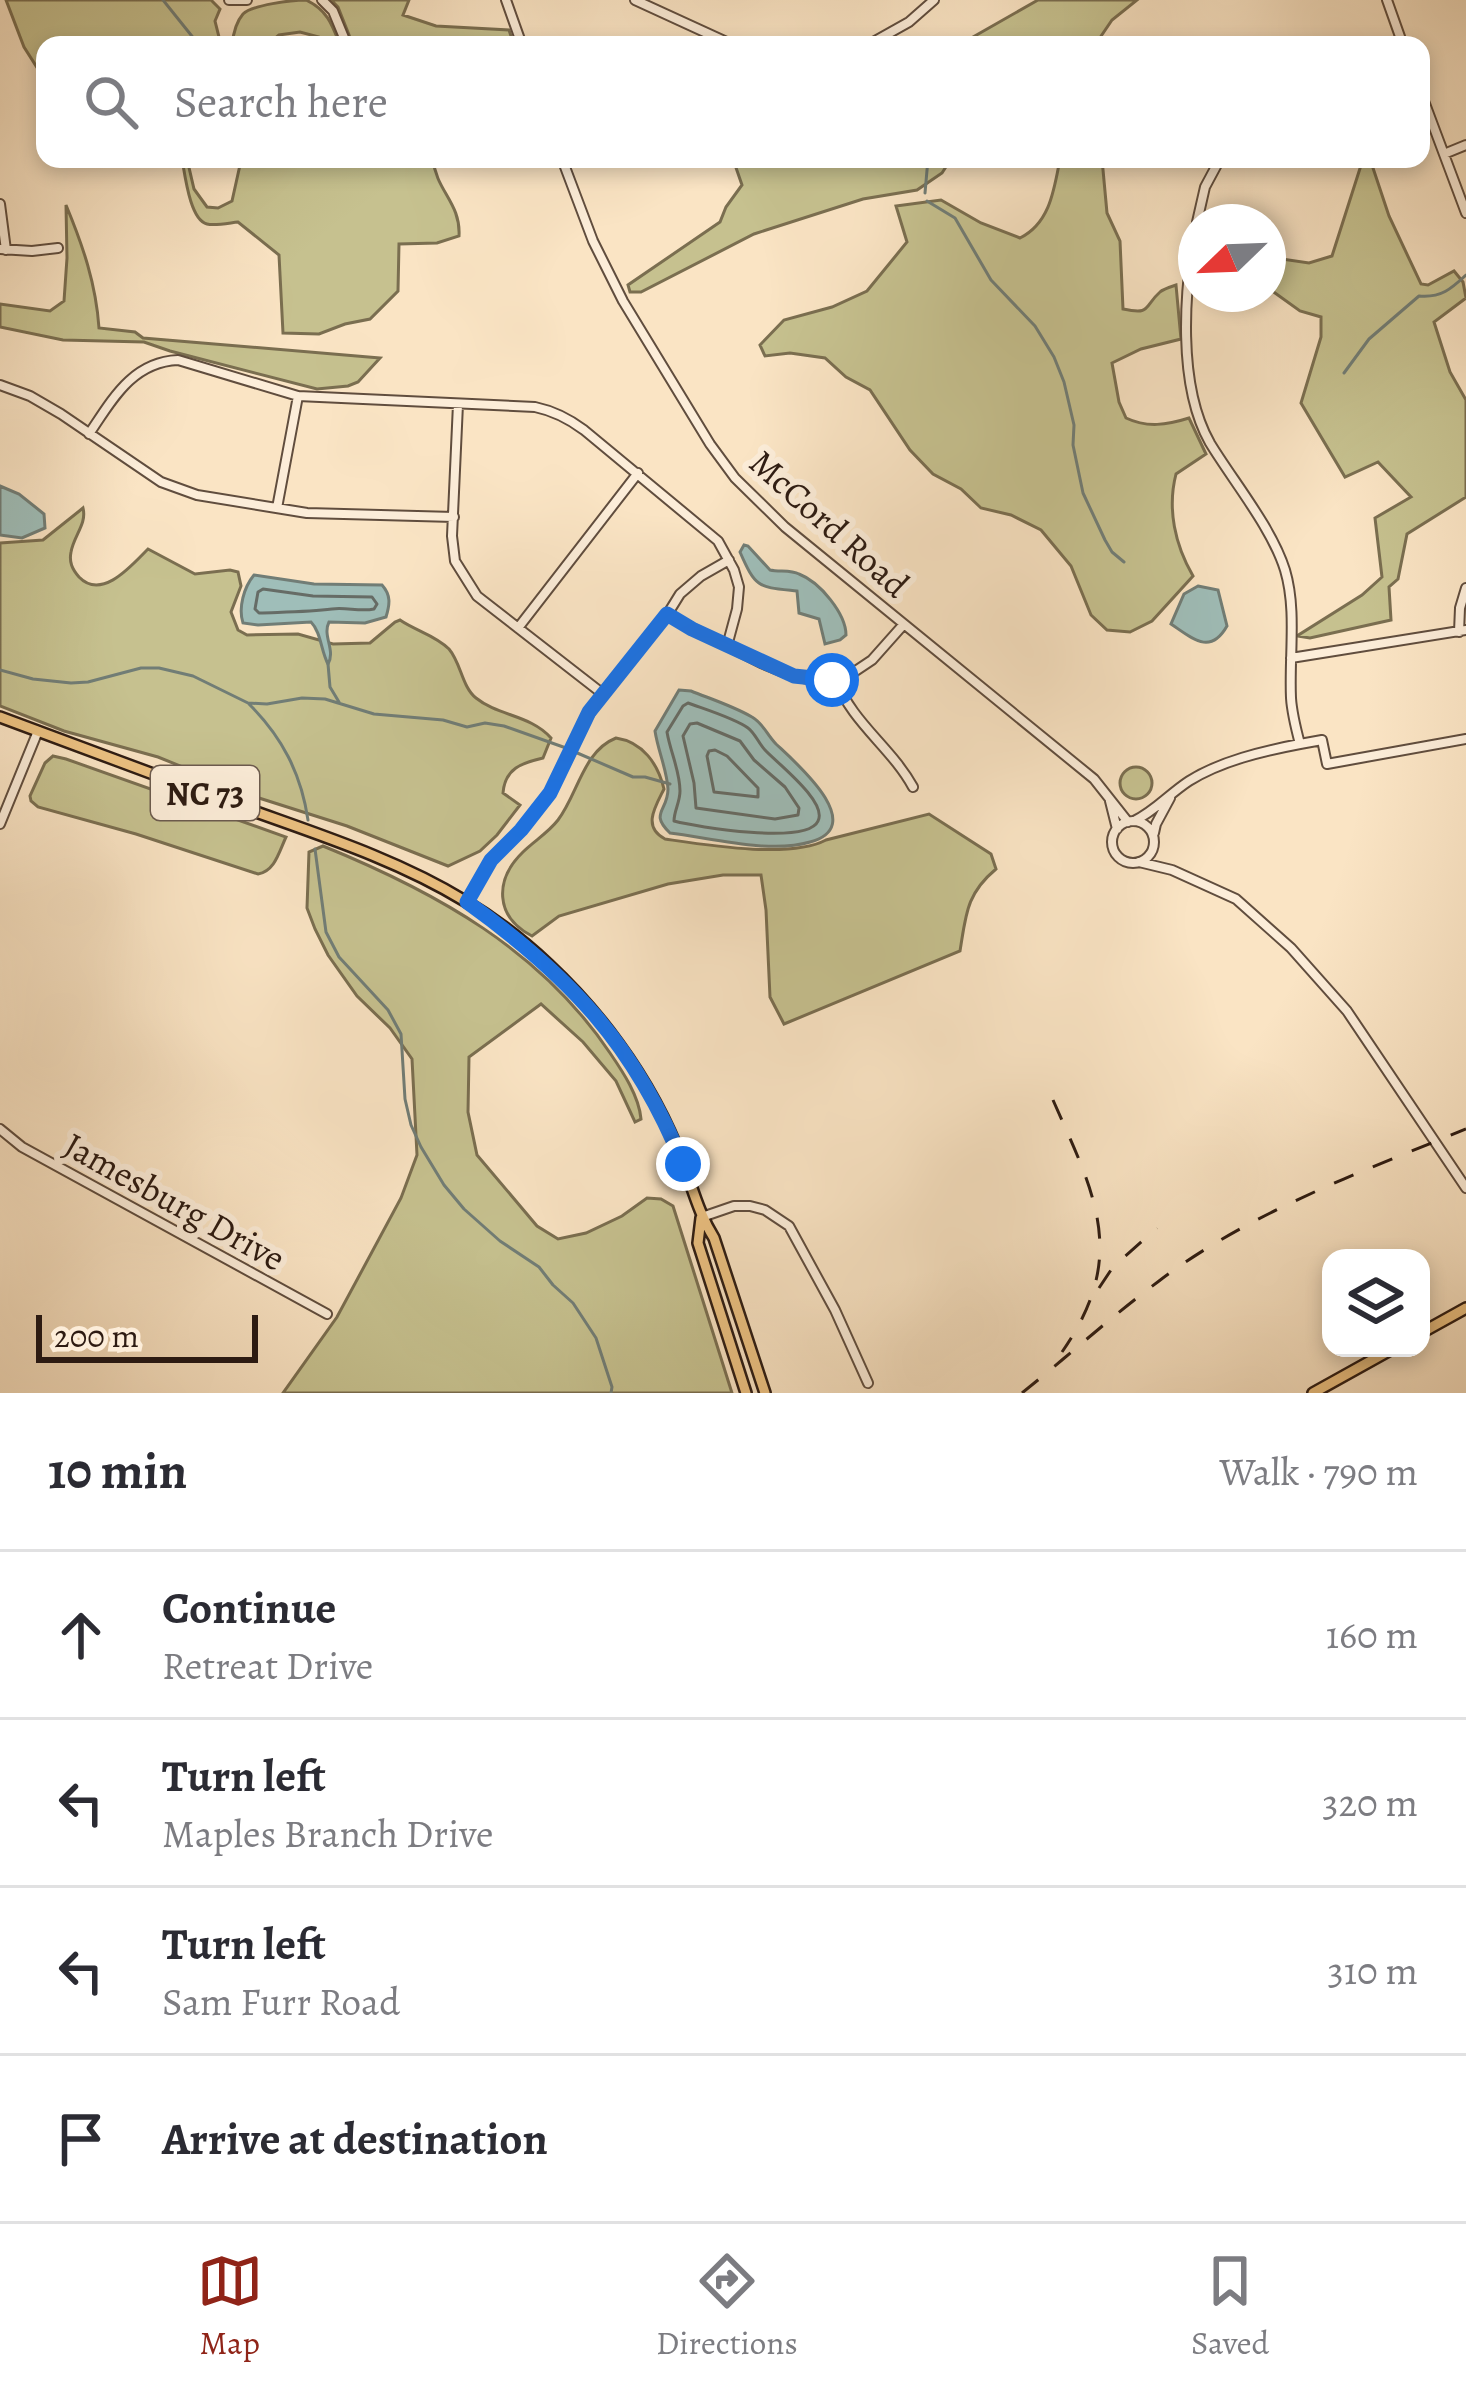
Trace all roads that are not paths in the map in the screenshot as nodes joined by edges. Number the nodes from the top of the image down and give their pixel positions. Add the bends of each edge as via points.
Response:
1 (229, 0) edge
2 (247, 0) edge
3 (322, 0) edge
4 (506, 0) edge
5 (634, 0) edge
6 (934, 0) edge
7 (1388, 0) edge
8 (343, 36) edge
9 (519, 36) edge
10 (713, 36) edge
11 (884, 36) edge
12 (1400, 36) edge
13 (1430, 117) edge
14 (1466, 145) edge
15 (1444, 154) junction
16 (565, 168) edge
17 (1215, 168) edge
18 (0, 204) edge
19 (1201, 204) edge
20 (1466, 213) edge
21 (58, 248) dead end
22 (3, 250) edge
23 (1186, 312) edge
24 (0, 386) edge
25 (298, 396) junction
26 (458, 404) junction
27 (89, 434) junction
28 (638, 473) junction
29 (277, 508) junction
30 (454, 517) junction
31 (729, 560) junction
32 (1466, 588) edge
33 (667, 614) junction
34 (904, 624) junction
35 (518, 628) junction
36 (1463, 631) edge
37 (727, 646) junction
38 (1291, 658) junction
39 (836, 679) junction
40 (603, 694) junction
41 (0, 717) edge
42 (38, 731) junction
43 (1466, 739) edge
44 (1300, 744) junction
45 (913, 787) dead end
46 (1171, 797) junction
47 (1110, 799) junction
48 (1131, 822) junction
49 (0, 824) edge
50 (1117, 829) junction
51 (1154, 844) junction
52 (1139, 862) junction
53 (1172, 870) junction
54 (467, 902) junction
55 (0, 1130) edge
56 (1466, 1189) edge
57 (701, 1218) junction
58 (1466, 1308) edge
59 (327, 1314) dead end
60 (1430, 1328) edge
61 (1378, 1357) edge
62 (868, 1383) dead end
63 (746, 1393) edge
64 (765, 1393) edge
65 (1313, 1393) edge

1 - 2 street
3 - 8 street
4 - 9 street
5 - 10 street
6 - 11 street
7 - 12 street
13 - 15 street
14 - 15 street
15 - 20 street
16 - 34 street, McCord Road via 621,298 725,466
17 - 19 street
18 - 22 street
21 - 22 street
23 - 38 street via 1195,404 1209,441 1284,567
24 - 27 street
25 - 26 street
25 - 27 street via 165,361 118,389
25 - 29 street
26 - 28 street via 565,416
26 - 30 street
27 - 29 street via 174,488
28 - 31 street via 703,526
28 - 35 street
29 - 30 street
30 - 35 street via 455,561 465,580
31 - 33 street via 691,584
31 - 37 street via 739,587
32 - 36 street
33 - 37 street
33 - 40 street
34 - 39 street via 872,661
34 - 47 street, McCord Road
35 - 40 street
36 - 38 street
37 - 39 street via 794,676
38 - 44 street
39 - 45 street via 847,705
40 - 54 street via 550,793 491,860
41 - 42 main road, NC 73
42 - 49 street
42 - 54 main road, NC 73 via 374,856
43 - 44 street via 1327,764 1322,740
44 - 46 street via 1225,765
46 - 48 street
46 - 51 street
47 - 48 street, McCord Road
47 - 50 street
48 - 50 street
48 - 51 street, McCord Road via 1149,829
50 - 52 street via 1117,855
51 - 52 street
51 - 53 street, McCord Road
52 - 53 street, McCord Road
53 - 56 street, McCord Road via 1236,899 1332,992
54 - 57 main road, NC 73 via 544,961 615,1039 663,1115
55 - 59 street, Jamesburg Drive
57 - 62 street via 742,1205 782,1219
57 - 63 main road, NC 73 via 698,1243
57 - 64 main road, NC 73
58 - 60 main road
61 - 65 main road

